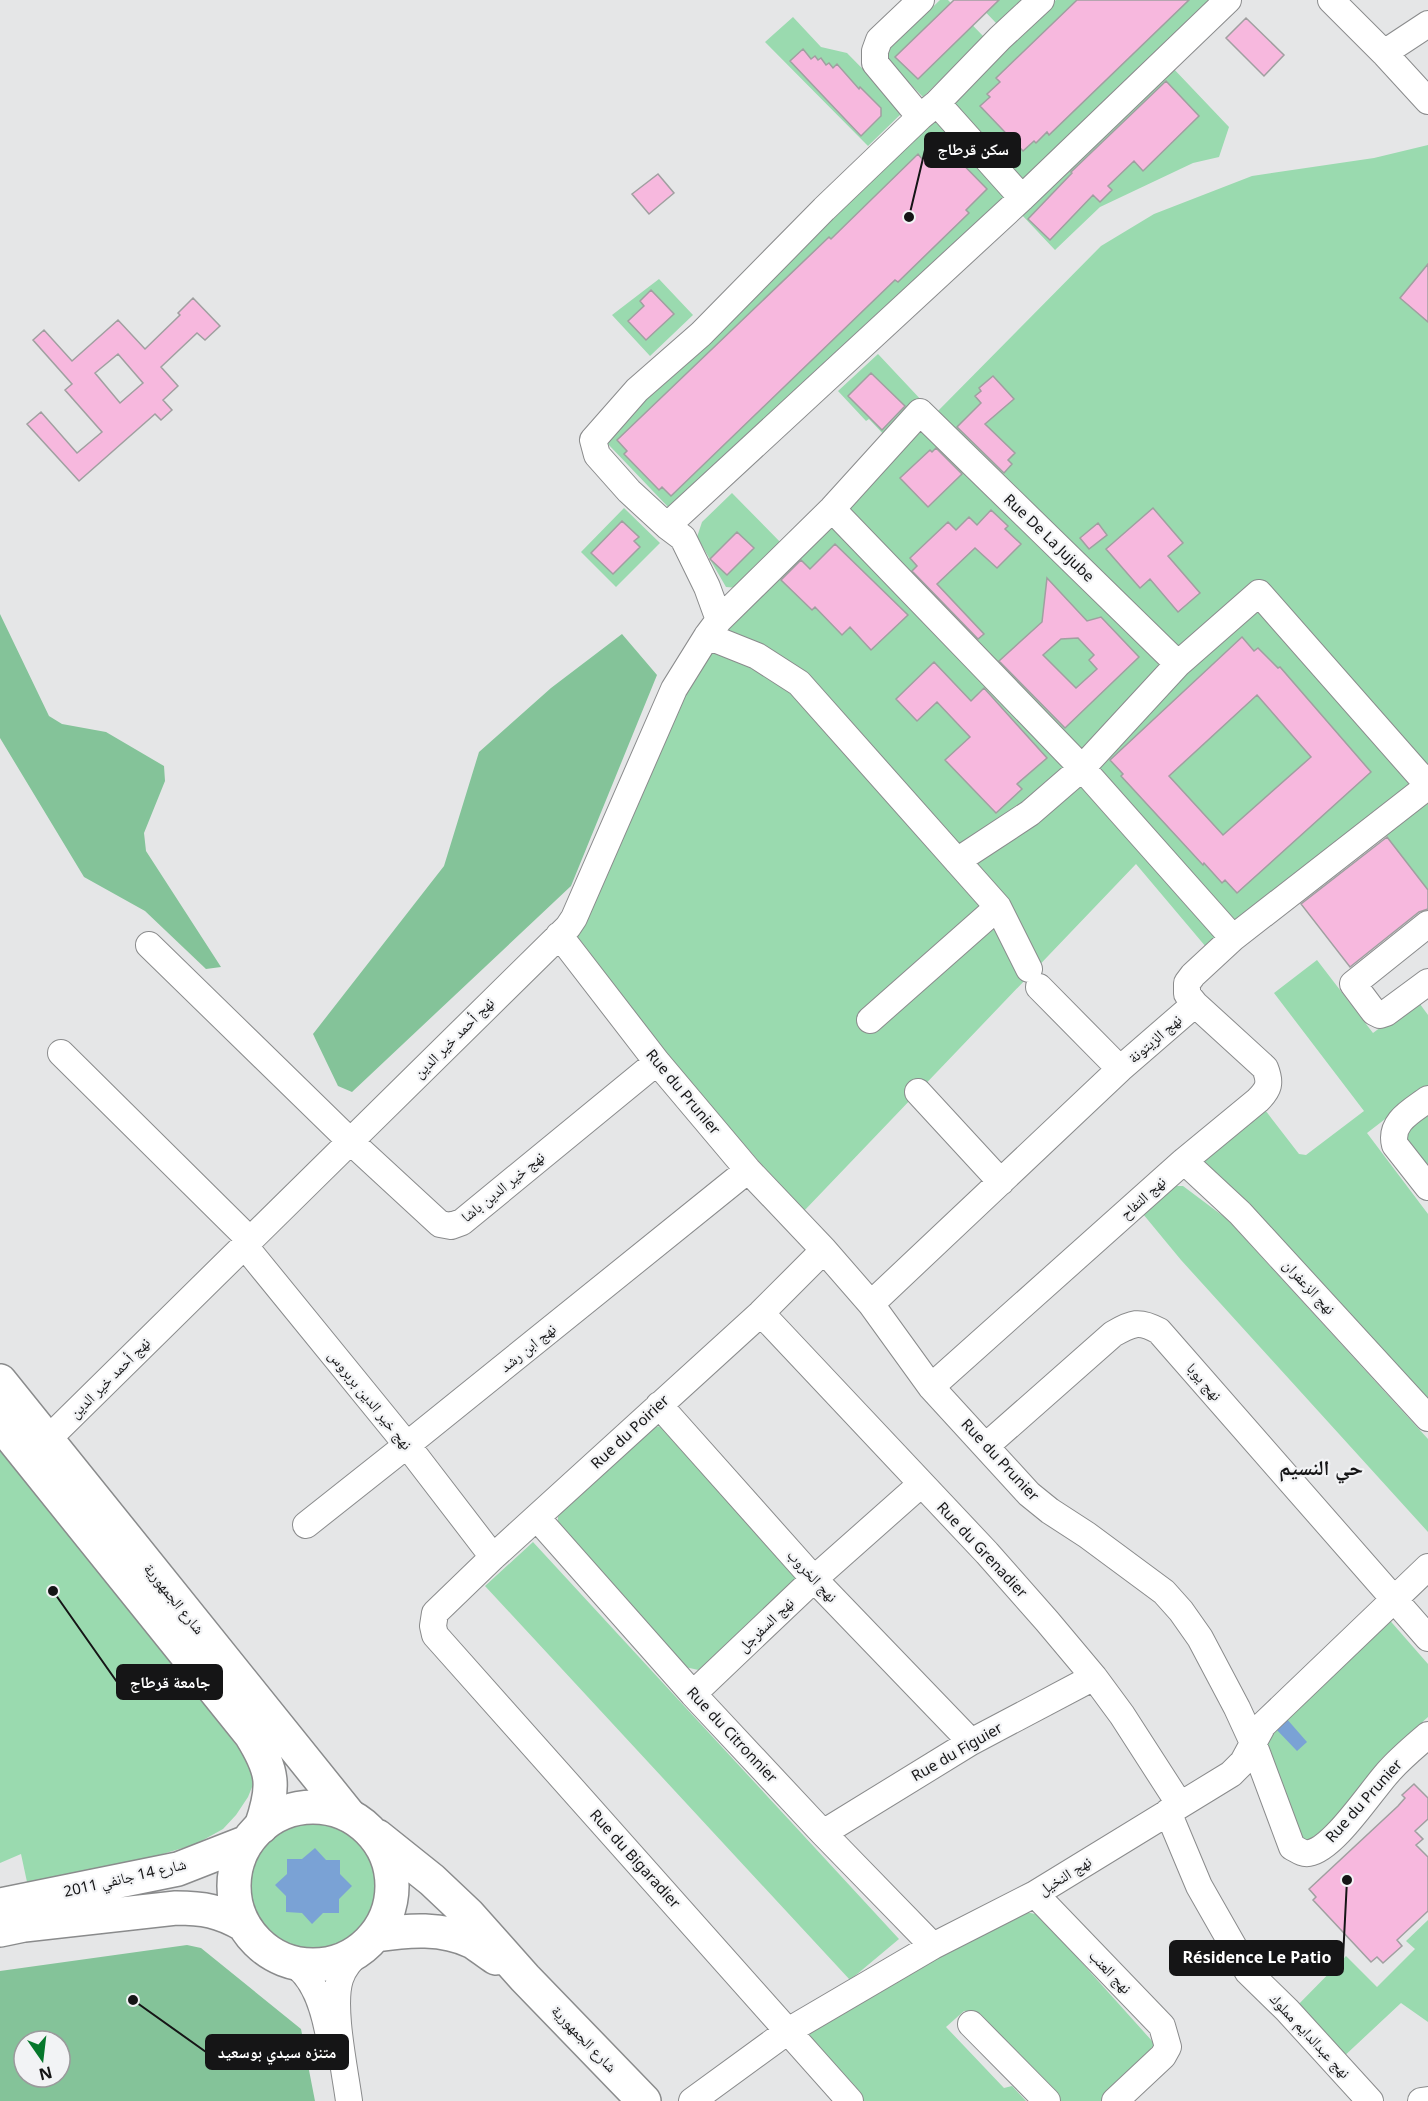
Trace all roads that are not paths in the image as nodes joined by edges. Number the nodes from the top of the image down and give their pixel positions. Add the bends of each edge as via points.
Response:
1 (921, 0) edge
2 (1041, 0) edge
3 (1228, 0) edge
4 (1331, 0) edge
5 (1428, 24) edge
6 (1384, 53) junction
7 (1428, 101) edge
8 (928, 110) junction
9 (1022, 198) junction
10 (920, 412) joint
11 (832, 509) junction
12 (667, 526) junction
13 (713, 628) junction
14 (1178, 664) junction
15 (1082, 768) junction
16 (1428, 785) edge
17 (957, 861) junction
18 (998, 907) junction
19 (1428, 924) edge
20 (559, 935) junction
21 (1233, 938) junction
22 (149, 945) dead end
23 (1426, 987) edge
24 (1195, 1004) junction
25 (870, 1020) dead end
26 (61, 1053) dead end
27 (657, 1062) junction
28 (1120, 1069) junction
29 (918, 1092) dead end
30 (1428, 1099) edge
31 (350, 1141) junction
32 (1184, 1161) junction
33 (748, 1170) junction
34 (1001, 1182) junction
35 (1428, 1187) edge
36 (247, 1243) junction
37 (824, 1250) junction
38 (871, 1304) junction
39 (761, 1314) junction
40 (0, 1382) edge
41 (932, 1387) junction
42 (659, 1405) junction
43 (1428, 1418) edge
44 (0, 1423) edge
45 (47, 1440) junction
46 (407, 1445) junction
47 (986, 1446) junction
48 (920, 1485) junction
49 (537, 1518) junction
50 (306, 1525) dead end
51 (493, 1557) junction
52 (1428, 1567) edge
53 (814, 1579) junction
54 (1394, 1598) junction
55 (435, 1613) joint
56 (1428, 1638) edge
57 (1094, 1677) junction
58 (693, 1694) junction
59 (1428, 1735) edge
60 (971, 1742) junction
61 (1254, 1745) junction
62 (1174, 1808) junction
63 (359, 1824) junction
64 (823, 1833) junction
65 (254, 1835) junction
66 (1035, 1894) junction
67 (0, 1905) edge
68 (244, 1925) junction
69 (0, 1930) edge
70 (369, 1942) junction
71 (933, 1946) junction
72 (290, 1962) junction
73 (525, 1978) junction
74 (971, 2024) dead end
75 (788, 2031) junction
76 (1127, 2097) edge
77 (1428, 2100) edge
78 (338, 2101) edge
79 (349, 2101) edge
80 (644, 2101) edge
81 (692, 2101) edge
82 (850, 2101) edge
83 (1047, 2101) edge
84 (1370, 2101) edge
85 (1421, 2101) edge

1 - 8 street via 879,40 875,63
2 - 8 street
3 - 9 street
4 - 6 street
5 - 6 street
6 - 7 street
8 - 9 street
8 - 12 street via 701,334 637,390 593,440 597,455
9 - 12 street
10 - 11 street, نهج أحمد خير الدين
10 - 14 street, Rue De La Jujube
11 - 13 street, نهج أحمد خير الدين
11 - 15 street
12 - 13 street via 683,538 707,587
13 - 17 street via 799,684
13 - 20 street, نهج أحمد خير الدين via 674,689 574,918
14 - 15 street
14 - 16 street via 1259,592
15 - 17 street via 1030,813
15 - 21 street
16 - 21 street, نهج الزيتونة
17 - 18 street
18 - 25 street
18 - 28 street via 1034,978
19 - 23 street via 1353,984 1380,1015
20 - 27 street, Rue du Prunier
20 - 31 street, نهج أحمد خير الدين
21 - 24 street, نهج الزيتونة via 1187,983 1187,994
22 - 31 street
24 - 28 street, نهج الزيتونة
24 - 32 street, نهج التفاح via 1265,1068 1269,1079 1268,1089 1258,1100
26 - 36 street
27 - 31 street, نهج خير الدين باشا via 462,1222 452,1226 433,1220
27 - 33 street, Rue du Prunier
28 - 34 street, نهج الزيتونة
29 - 34 street
30 - 35 street via 1400,1120 1394,1133 1395,1145
31 - 36 street, نهج أحمد خير الدين
32 - 41 street, نهج التفاح
32 - 43 street, نهج الزعفران via 1240,1213
33 - 37 street, Rue du Prunier
33 - 46 street, نهج ابن رشد
34 - 38 street, نهج الزيتونة
36 - 45 street, نهج أحمد خير الدين
36 - 46 street, نهج خير الدين بربروس
37 - 38 street, Rue du Prunier
37 - 39 street, Rue du Poirier
38 - 41 street, Rue du Prunier
39 - 42 street, Rue du Poirier
39 - 48 street, Rue du Grenadier
40 - 45 main road, شارع الجمهورية
41 - 47 street, Rue du Prunier
42 - 49 street, Rue du Poirier
42 - 53 street, نهج الخروب
44 - 65 main road, شارع الجمهورية via 264,1755 271,1782 269,1805
45 - 63 main road, شارع الجمهورية
46 - 50 street, نهج ابن رشد
46 - 51 street, نهج خير الدين بربروس
47 - 54 street, نهج يوبا via 1113,1334 1129,1325 1146,1324 1159,1331
47 - 61 street, Rue du Prunier via 1029,1494 1164,1592 1200,1638
48 - 53 street, نهج السفرجل
48 - 57 street, Rue du Grenadier via 987,1553
49 - 51 street, Rue du Poirier
49 - 58 street, Rue du Citronnier
51 - 55 street, Rue du Poirier
52 - 54 street
53 - 58 street, نهج السفرجل
53 - 60 street, نهج الخروب
54 - 56 street, نهج يوبا
54 - 61 street, نهج النخيل via 1276,1712 1261,1729
55 - 75 street, Rue du Bigaradier via 435,1635
57 - 60 street, Rue du Figuier
57 - 62 street, Rue du Grenadier via 1122,1715
58 - 64 street, Rue du Citronnier
59 - 61 street, Rue du Prunier via 1391,1769 1330,1840 1310,1853 1292,1847
60 - 64 street, Rue du Figuier
61 - 62 street, نهج النخيل via 1231,1774
62 - 66 street, نهج النخيل
62 - 84 street, نهج عبدالدايم مملوك via 1198,1886 1248,1972
63 - 65 main road via 319,1807 303,1808 273,1818
63 - 70 main road via 382,1846 392,1882 386,1919
63 - 73 main road, شارع الجمهورية via 432,1880
64 - 71 street, Rue du Citronnier
65 - 67 main road, شارع 14 جانفي 2011 via 178,1869
65 - 68 main road via 239,1858 234,1875 237,1910
66 - 71 street, نهج النخيل
66 - 76 street, نهج العنب via 1162,2026 1168,2047
68 - 69 main road, شارع 14 جانفي 2011 via 212,1911 176,1908
68 - 72 main road via 271,1954
70 - 72 main road via 346,1959 327,1964
70 - 73 main road, شارع الجمهورية via 406,1931 452,1934 472,1942
70 - 79 street via 345,1966 337,1990
71 - 75 street, نهج النخيل
72 - 78 street via 308,1978 321,2007 329,2033
73 - 80 main road, شارع الجمهورية
74 - 83 street
75 - 81 street, نهج النخيل
75 - 82 street, Rue du Bigaradier
77 - 85 street

